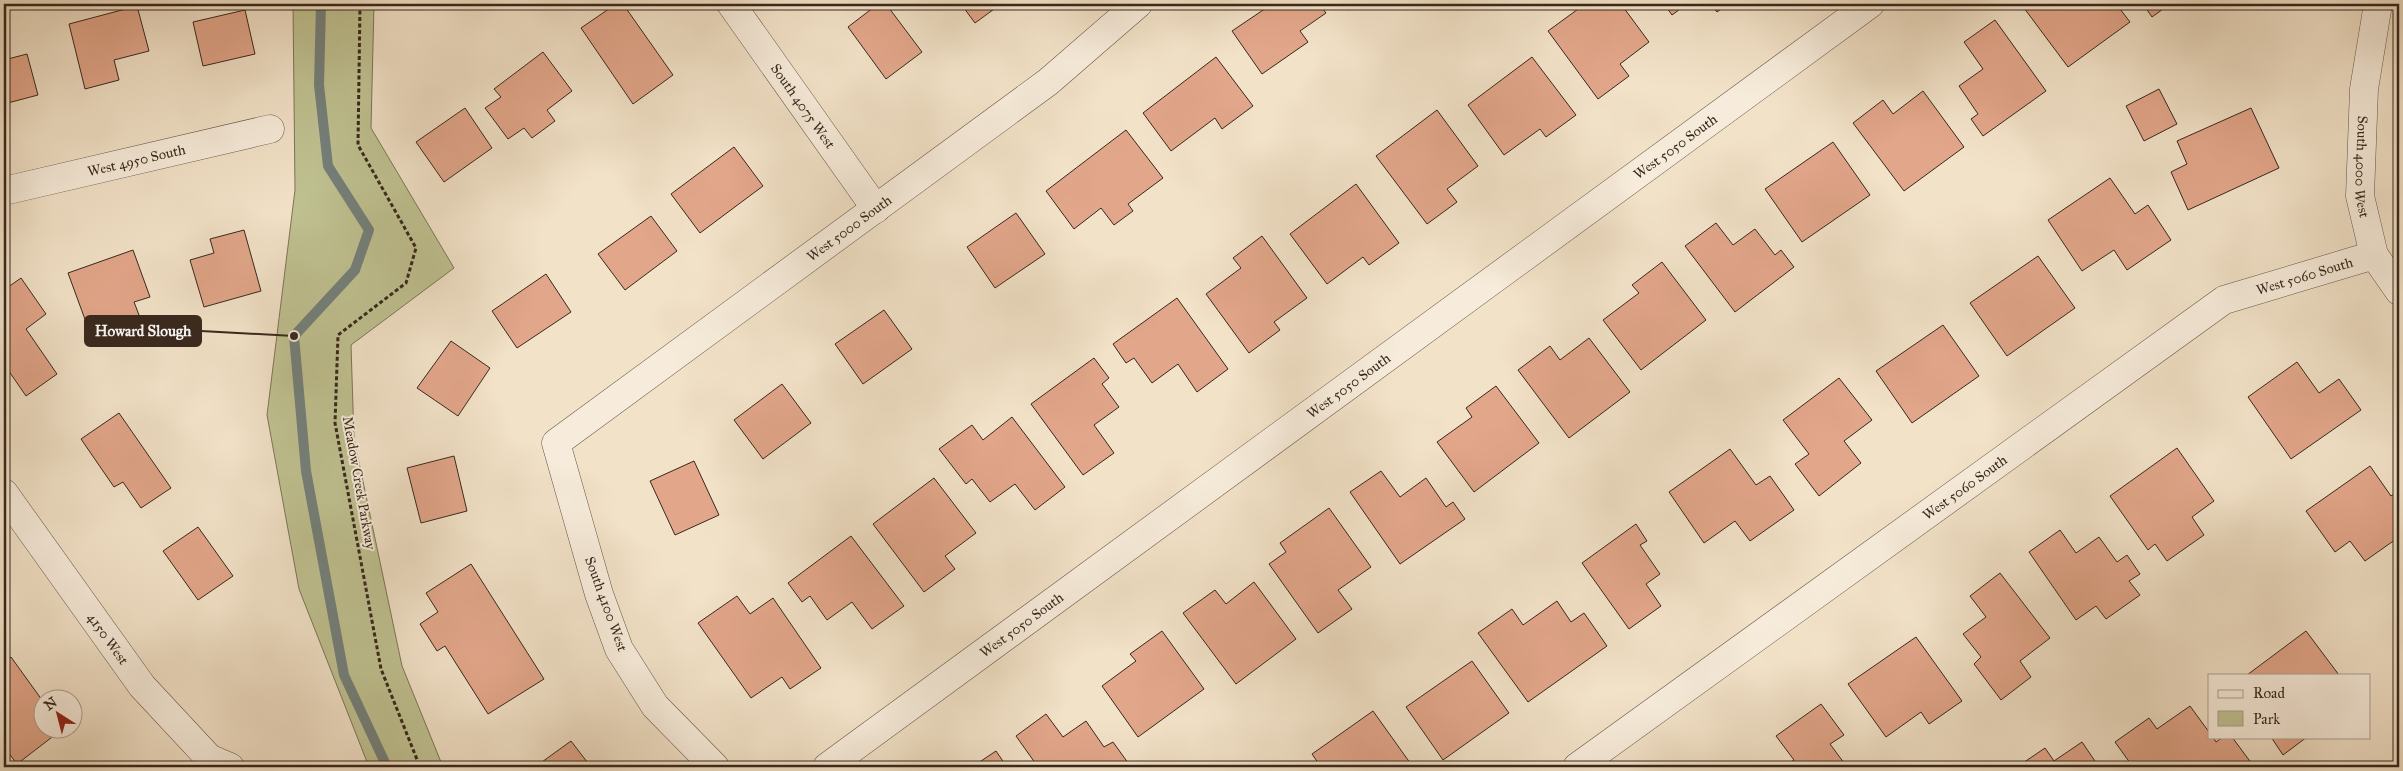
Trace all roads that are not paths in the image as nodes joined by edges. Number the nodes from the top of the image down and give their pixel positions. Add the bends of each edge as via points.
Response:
1 (731, 4) edge
2 (1138, 4) edge
3 (1870, 4) edge
4 (2378, 4) edge
5 (270, 129) dead end
6 (4, 191) edge
7 (876, 209) junction
8 (2374, 255) junction
9 (2399, 291) edge
10 (556, 443) joint
11 (4, 493) edge
12 (230, 767) edge
13 (715, 767) edge
14 (828, 767) edge
15 (1577, 767) edge

1 - 7 street, South 4075 West
2 - 7 street, West 5000 South via 1048,82
3 - 14 street, West 5050 South
4 - 8 street, South 4000 West via 2364,89 2360,196
5 - 6 street, West 4950 South
7 - 10 street, West 5000 South
8 - 9 street, South 4000 West
8 - 15 street, West 5060 South via 2224,300
10 - 13 street, South 4100 West via 599,594 619,649 655,706
11 - 12 street, 4150 West via 142,686 209,758

